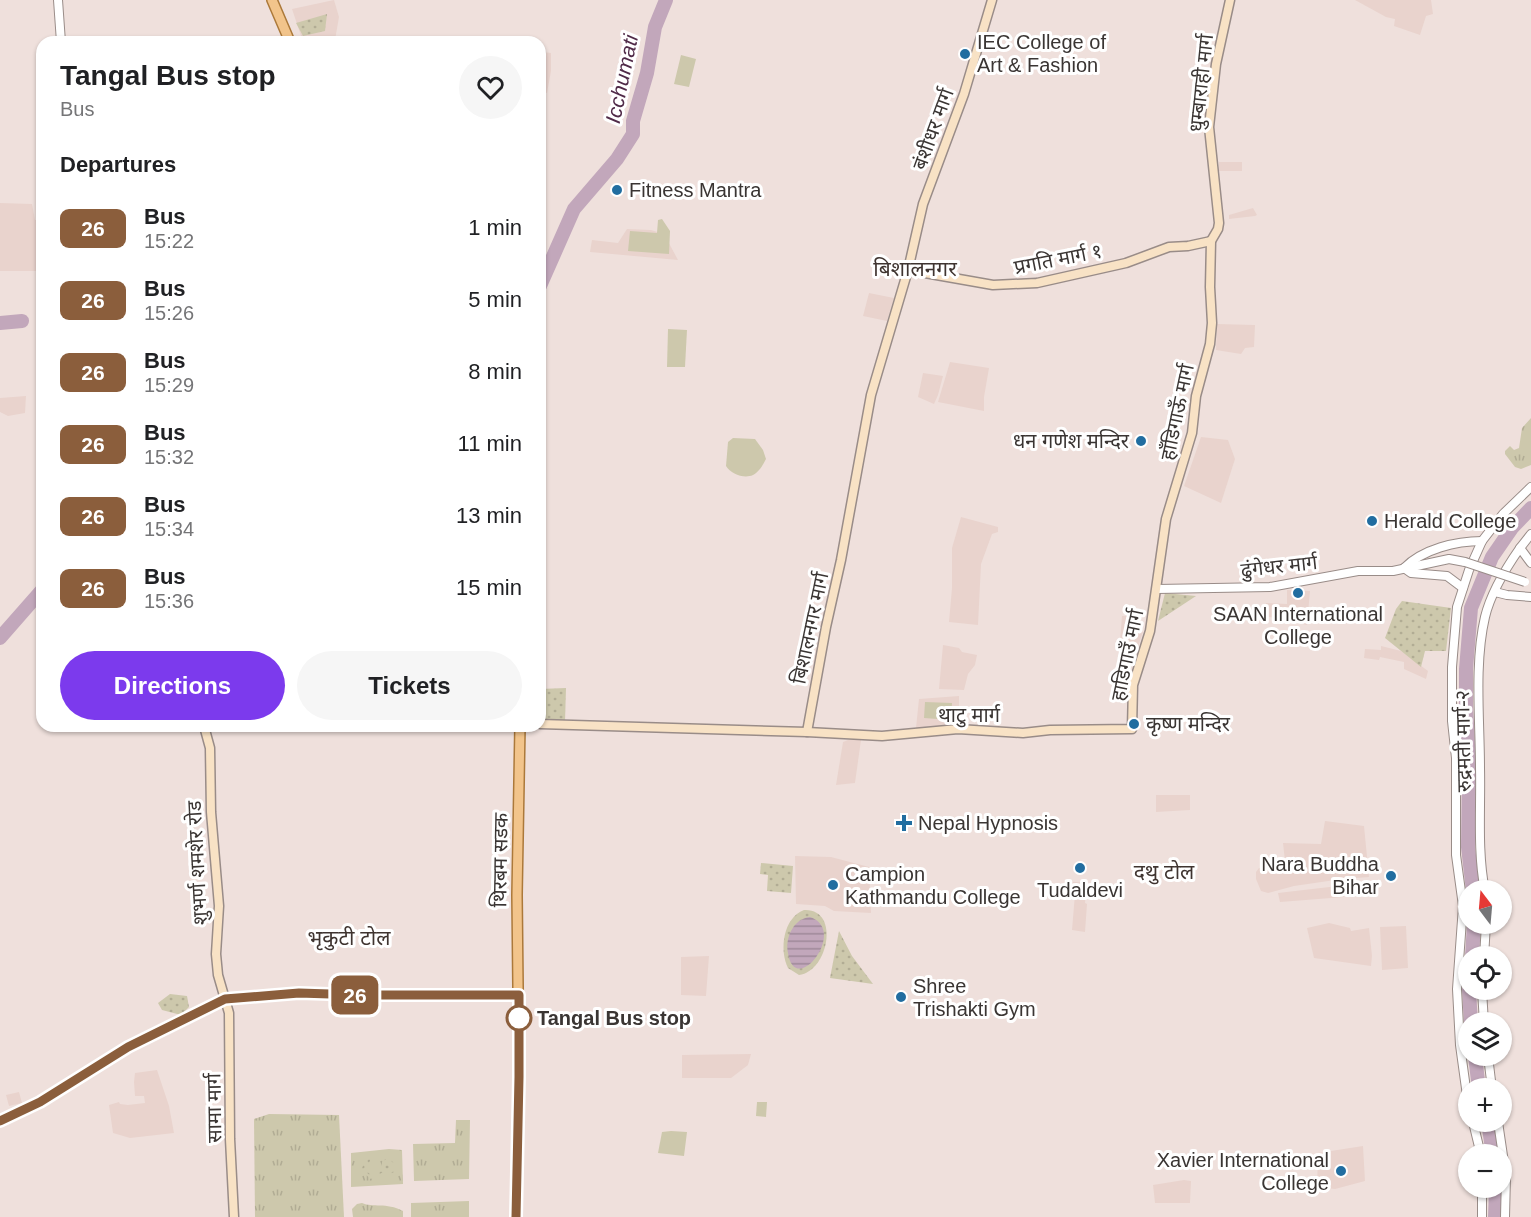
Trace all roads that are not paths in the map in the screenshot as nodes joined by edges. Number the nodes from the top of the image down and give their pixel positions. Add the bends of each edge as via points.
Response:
1 (58, 0) edge
2 (272, 0) edge
3 (992, 0) edge
4 (1230, 0) edge
5 (61, 36) edge
6 (287, 36) edge
7 (1211, 240) junction
8 (908, 270) junction
9 (1531, 487) edge
10 (1531, 534) edge
11 (1482, 541) junction
12 (1520, 548) junction
13 (1531, 563) edge
14 (1404, 568) junction
15 (1528, 582) edge
16 (1462, 588) junction
17 (1157, 589) junction
18 (1494, 592) junction
19 (1531, 597) edge
20 (546, 724) edge
21 (1132, 729) joint
22 (206, 732) edge
23 (520, 732) edge
24 (807, 732) junction
25 (1483, 880) edge
26 (519, 995) junction
27 (225, 999) junction
28 (1465, 1078) edge
29 (0, 1121) edge
30 (1499, 1132) edge
31 (1482, 1198) edge
32 (234, 1217) edge
33 (516, 1217) edge
34 (1482, 1217) edge
35 (1505, 1217) edge

1 - 5 street
2 - 6 main road
3 - 8 main road, बंशीधर मार्ग via 964,94 923,204
4 - 7 main road, धुम्बाराही मार्ग via 1216,64 1209,127 1219,224
7 - 8 main road, प्रगति मार्ग १ via 1037,283 993,285
7 - 17 main road, हाँडिगाऊँ मार्ग via 1210,344 1196,396 1192,433 1166,519
8 - 24 main road, बिशालनगर मार्ग via 871,395
9 - 11 street
10 - 12 street, रुद्रमती मार्ग-२
11 - 14 street via 1448,546 1412,560
11 - 16 street
12 - 13 street
12 - 18 street, रुद्रमती मार्ग-२
14 - 15 street, ढुंगेधर मार्ग, bridge via 1449,559
14 - 16 street via 1411,573 1447,576
14 - 17 street, ढुंगेधर मार्ग via 1270,587
16 - 28 street via 1452,667 1452,721 1456,855 1463,906 1457,990
17 - 21 main road, हाडिगाउँ मार्ग via 1150,631 1133,685
18 - 19 street
18 - 25 street, रुद्रमती मार्ग-२ via 1485,617 1479,684
20 - 24 main road
21 - 24 main road, थाटु मार्ग via 1023,733 958,729 882,736
22 - 27 main road, शुभर्ण शमशेर रोड via 210,748 210,812 219,906 216,954
23 - 26 main road, थिरबम सडक
26 - 27 main road via 299,993
26 - 33 main road, थिरबम सडक
27 - 29 main road via 128,1047 40,1102
27 - 32 main road, सामा मार्ग via 229,1013
30 - 35 street via 1506,1176
31 - 34 street

